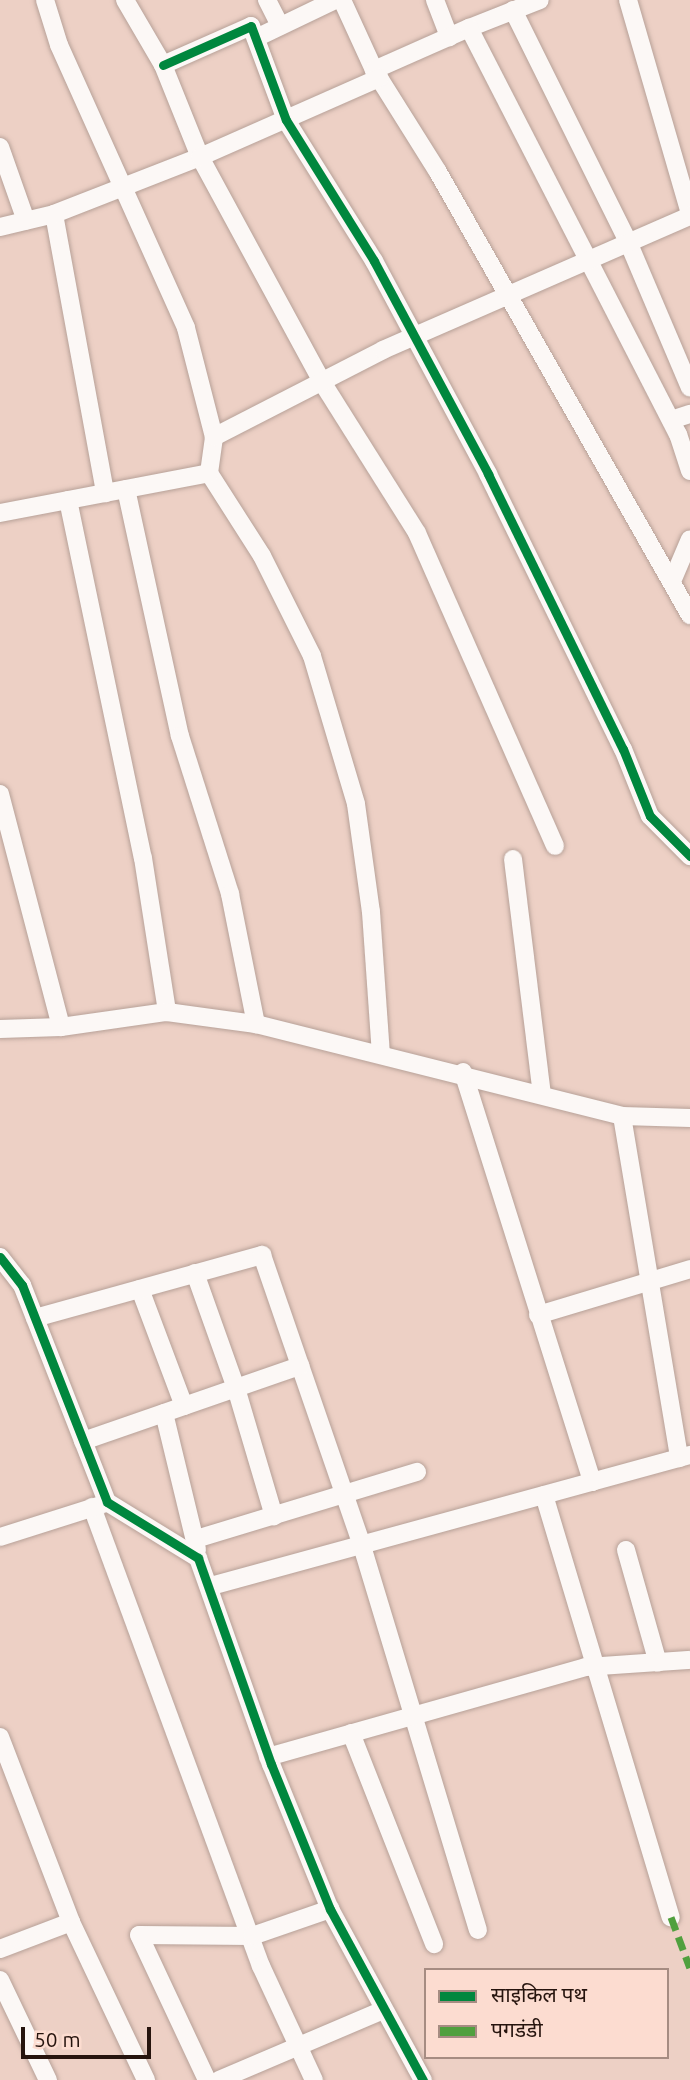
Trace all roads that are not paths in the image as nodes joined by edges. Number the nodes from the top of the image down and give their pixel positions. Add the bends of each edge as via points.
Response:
1 (45, 0) edge
2 (125, 0) edge
3 (267, 0) edge
4 (335, 0) edge
5 (342, 0) edge
6 (435, 0) edge
7 (540, 0) edge
8 (628, 0) edge
9 (504, 9) edge
10 (279, 26) junction
11 (469, 28) junction
12 (449, 37) junction
13 (256, 38) junction
14 (163, 65) junction
15 (377, 74) junction
16 (286, 120) junction
17 (0, 147) edge
18 (200, 158) junction
19 (121, 188) junction
20 (54, 214) junction
21 (690, 215) edge
22 (26, 221) junction
23 (0, 227) edge
24 (629, 244) junction
25 (589, 262) junction
26 (507, 299) junction
27 (412, 338) junction
28 (322, 382) junction
29 (690, 388) edge
30 (690, 414) edge
31 (671, 420) junction
32 (214, 437) junction
33 (690, 471) edge
34 (209, 473) junction
35 (126, 489) junction
36 (105, 493) junction
37 (68, 500) junction
38 (0, 513) edge
39 (690, 540) edge
40 (673, 579) junction
41 (690, 615) edge
42 (0, 794) edge
43 (555, 846) dead end
44 (690, 856) edge
45 (513, 859) dead end
46 (167, 1012) junction
47 (256, 1024) junction
48 (61, 1027) junction
49 (0, 1029) edge
50 (382, 1055) junction
51 (463, 1072) junction
52 (541, 1094) junction
53 (622, 1115) junction
54 (690, 1118) edge
55 (0, 1258) edge
56 (690, 1269) edge
57 (195, 1273) junction
58 (649, 1282) junction
59 (140, 1289) junction
60 (538, 1315) junction
61 (35, 1318) junction
62 (300, 1366) junction
63 (236, 1388) junction
64 (184, 1406) junction
65 (164, 1413) junction
66 (83, 1441) junction
67 (684, 1456) edge
68 (417, 1472) dead end
69 (592, 1482) junction
70 (344, 1495) junction
71 (544, 1495) junction
72 (100, 1505) junction
73 (274, 1516) junction
74 (0, 1537) edge
75 (196, 1539) junction
76 (362, 1546) junction
77 (626, 1550) dead end
78 (198, 1558) junction
79 (212, 1586) junction
80 (690, 1661) edge
81 (658, 1663) junction
82 (595, 1667) junction
83 (413, 1716) junction
84 (351, 1733) junction
85 (0, 1737) edge
86 (268, 1757) junction
87 (330, 1909) junction
88 (671, 1917) dead end
89 (71, 1922) junction
90 (478, 1930) dead end
91 (252, 1936) junction
92 (434, 1944) dead end
93 (0, 1948) edge
94 (0, 1980) edge
95 (383, 2010) junction
96 (299, 2047) junction
97 (48, 2080) edge
98 (146, 2080) edge
99 (207, 2080) edge
100 (219, 2080) edge
101 (314, 2080) edge
102 (423, 2080) edge

1 - 19 street via 59,45
2 - 14 street
3 - 10 street
4 - 10 street
5 - 15 street
6 - 12 street
7 - 9 street
8 - 21 street
9 - 11 street
9 - 24 street
10 - 13 street
11 - 12 street
11 - 25 street
12 - 15 street
13 - 14 street via 251,26
13 - 16 street
14 - 18 street
15 - 16 street
15 - 26 street
16 - 18 street
16 - 27 street via 374,261
17 - 22 street
18 - 19 street
18 - 28 street
19 - 20 street
19 - 32 street via 139,217 186,328
20 - 22 street
20 - 36 street
21 - 24 street
22 - 23 street
24 - 25 street
24 - 29 street
25 - 26 street
25 - 31 street
26 - 27 street
26 - 40 street
27 - 28 street
27 - 44 street via 488,474 623,749 650,816
28 - 32 street
28 - 43 street via 417,533
30 - 31 street
31 - 33 street
32 - 34 street
34 - 35 street
34 - 50 street via 262,556 316,668 356,804
35 - 36 street
35 - 47 street via 180,736 230,894
36 - 37 street
37 - 38 street
37 - 46 street via 143,858
39 - 40 street
40 - 41 street
42 - 48 street
45 - 52 street
46 - 47 street
46 - 48 street
47 - 50 street
48 - 49 street
50 - 51 street
51 - 52 street
51 - 60 street
52 - 53 street
53 - 54 street
53 - 58 street
55 - 61 street via 22,1285
56 - 58 street
57 - 59 street
57 - 62 street via 262,1255
57 - 63 street
58 - 60 street
58 - 67 street
59 - 61 street
59 - 64 street
60 - 69 street
61 - 66 street
62 - 63 street
62 - 70 street
63 - 64 street
63 - 73 street
64 - 65 street
65 - 66 street
65 - 75 street
66 - 72 street
67 - 69 street
68 - 70 street
69 - 71 street
70 - 73 street
70 - 76 street
71 - 76 street
71 - 82 street
72 - 74 street
72 - 78 street
72 - 91 street
73 - 75 street
75 - 78 street
76 - 79 street
76 - 83 street
77 - 81 street
78 - 79 street
79 - 86 street
80 - 81 street
81 - 82 street
82 - 83 street
82 - 88 street
83 - 84 street
83 - 90 street
84 - 86 street
84 - 92 street
85 - 89 street
86 - 87 street
87 - 91 street
87 - 95 street
89 - 93 street
89 - 98 street
91 - 96 street
91 - 99 street via 139,1935
94 - 97 street
95 - 96 street
95 - 102 street
96 - 100 street
96 - 101 street

